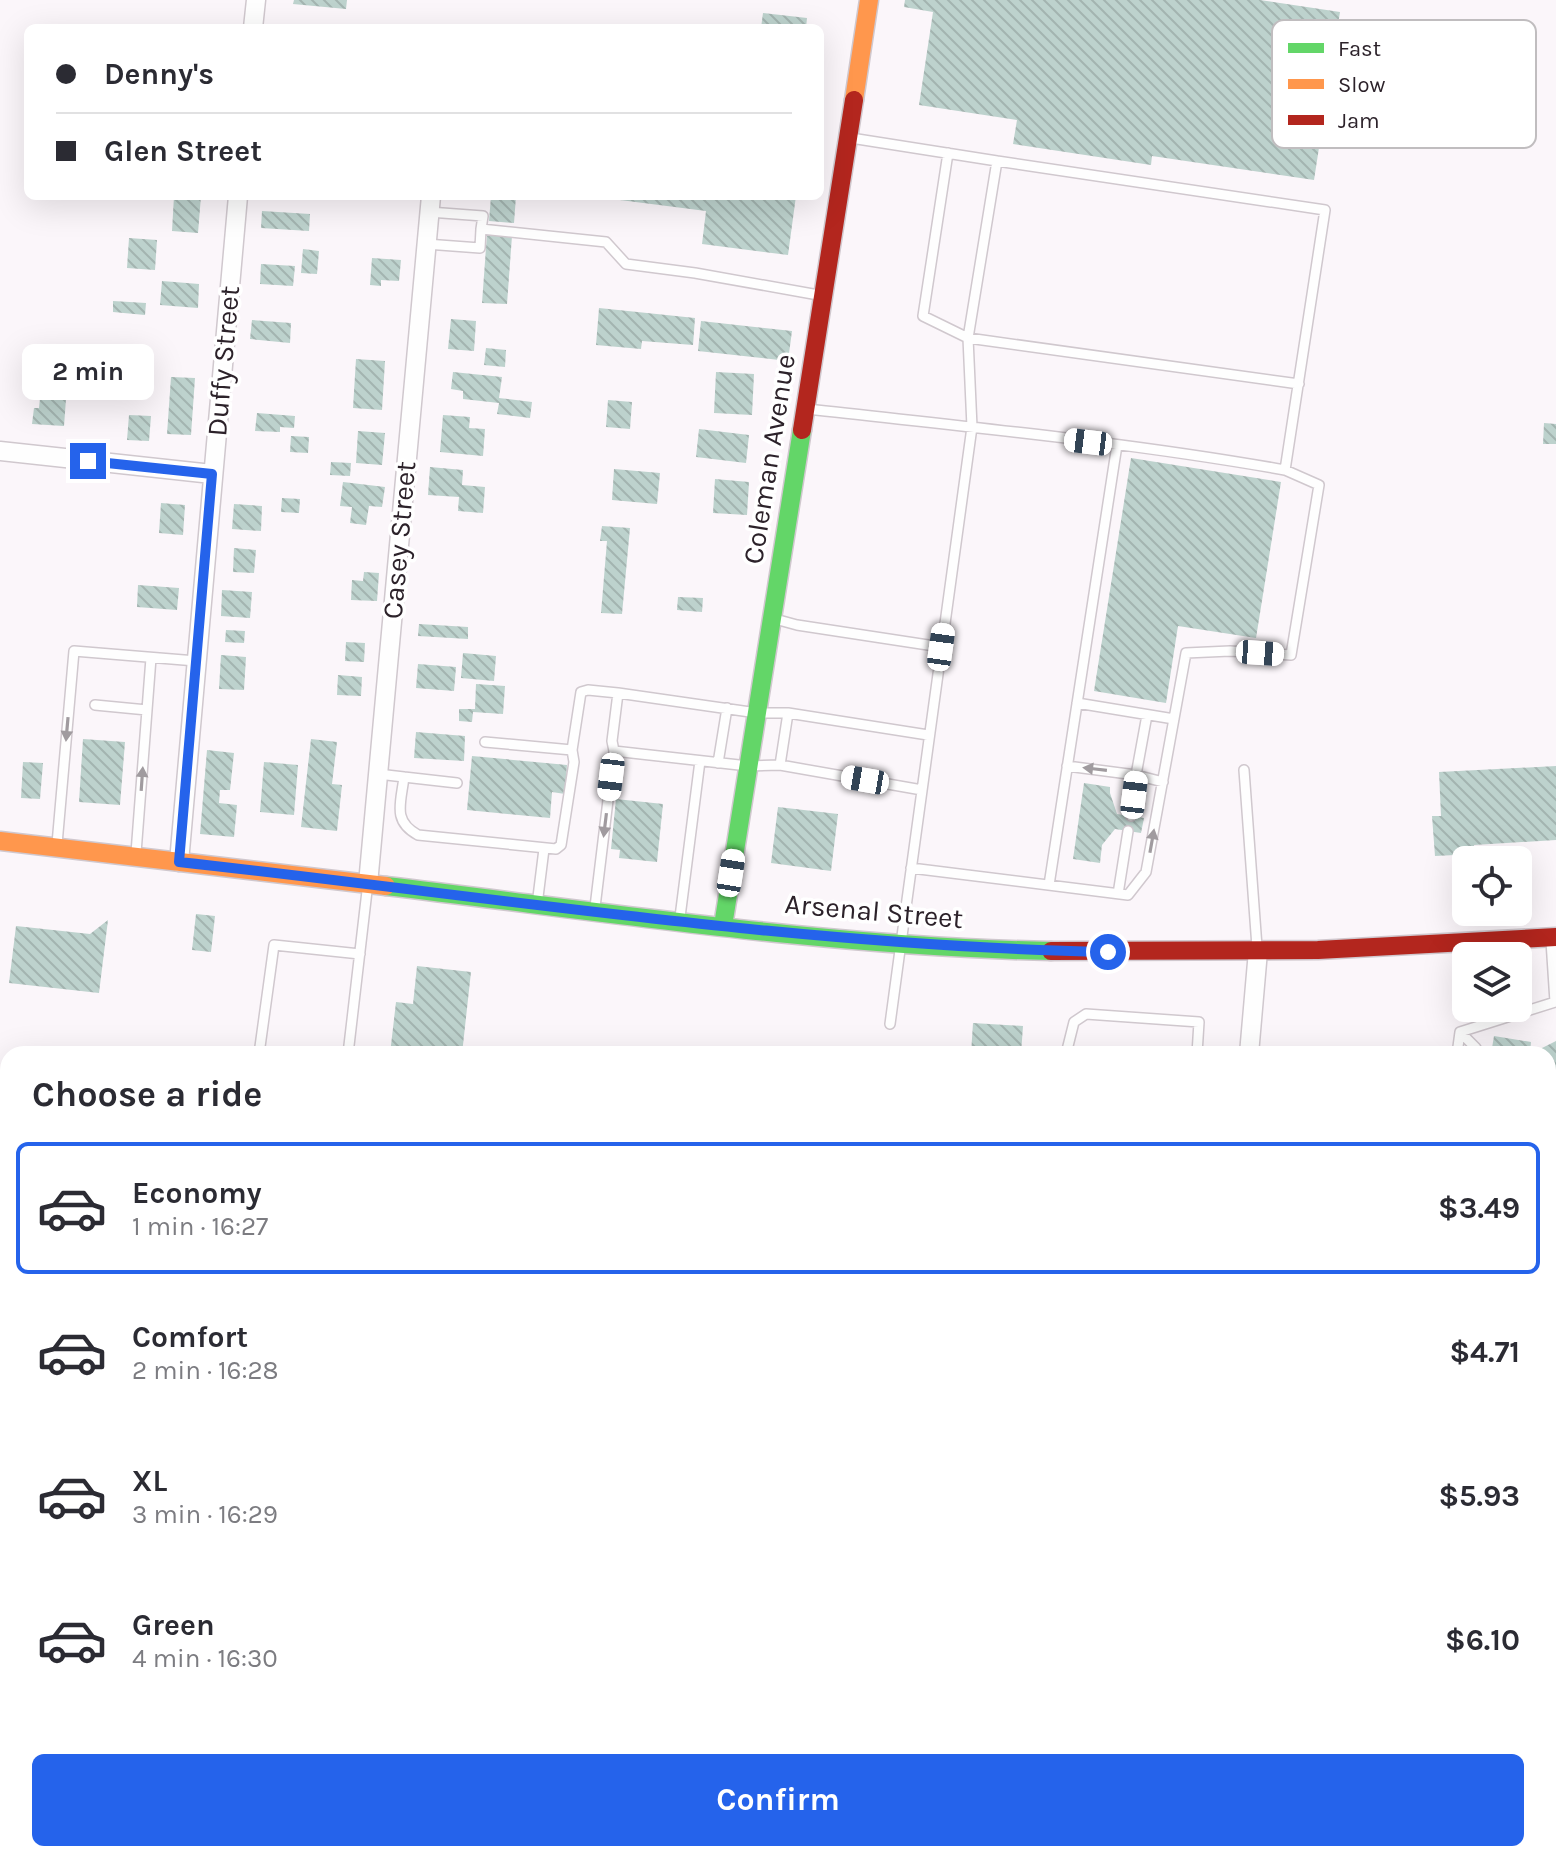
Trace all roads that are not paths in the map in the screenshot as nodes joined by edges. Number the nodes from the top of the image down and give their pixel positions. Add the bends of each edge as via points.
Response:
1 (256, 0) edge
2 (869, 0) edge
3 (253, 24) edge
4 (848, 138) junction
5 (948, 153) junction
6 (997, 161) junction
7 (238, 200) edge
8 (430, 204) edge
9 (481, 229) junction
10 (426, 244) junction
11 (824, 296) junction
12 (968, 338) junction
13 (1299, 384) junction
14 (806, 409) junction
15 (972, 427) junction
16 (1117, 445) junction
17 (0, 451) edge
18 (1285, 470) junction
19 (212, 474) junction
20 (772, 618) junction
21 (941, 647) junction
22 (151, 658) junction
23 (196, 661) junction
24 (618, 693) junction
25 (1077, 703) junction
26 (95, 705) dead end
27 (727, 708) junction
28 (147, 710) junction
29 (757, 713) junction
30 (788, 713) junction
31 (1147, 715) junction
32 (1174, 719) junction
33 (928, 735) junction
34 (485, 742) dead end
35 (572, 750) junction
36 (614, 751) junction
37 (700, 761) junction
38 (718, 763) junction
39 (780, 765) junction
40 (748, 766) junction
41 (1067, 766) junction
42 (1244, 770) dead end
43 (378, 774) junction
44 (1136, 775) junction
45 (404, 777) junction
46 (1163, 782) junction
47 (457, 783) dead end
48 (922, 790) junction
49 (1131, 816) dead end
50 (1128, 831) dead end
51 (0, 841) edge
52 (57, 848) junction
53 (544, 849) junction
54 (136, 857) junction
55 (179, 862) junction
56 (911, 868) junction
57 (368, 884) junction
58 (1049, 885) junction
59 (1123, 895) junction
60 (537, 904) junction
61 (595, 911) junction
62 (680, 921) junction
63 (723, 926) junction
64 (1554, 937) edge
65 (901, 943) junction
66 (1258, 951) junction
67 (360, 954) junction
68 (1555, 1003) edge
69 (890, 1024) dead end
70 (1460, 1032) junction
71 (260, 1046) edge
72 (349, 1046) edge
73 (1068, 1046) edge
74 (1198, 1046) edge
75 (1250, 1046) edge
76 (1458, 1046) edge
77 (1474, 1046) edge

1 - 3 street
2 - 4 main road, Coleman Avenue
4 - 5 lane
4 - 11 main road, Coleman Avenue
5 - 6 lane
5 - 12 lane via 923,316
6 - 12 lane
6 - 13 lane via 1325,210
7 - 19 street, Duffy Street
8 - 9 lane via 483,216
8 - 10 street, Casey Street
9 - 10 lane via 480,248
9 - 11 lane via 606,242 626,264
10 - 43 street, Casey Street
11 - 14 main road, Coleman Avenue
12 - 13 lane
12 - 15 lane
13 - 18 lane
14 - 15 lane
14 - 20 main road, Coleman Avenue
15 - 16 lane
15 - 21 lane
16 - 18 lane
16 - 25 lane
17 - 19 street
18 - 32 lane via 1319,485 1291,655 1186,653
19 - 23 street, Duffy Street
20 - 21 lane
20 - 29 main road, Coleman Avenue
21 - 33 lane
22 - 23 lane
22 - 28 lane
22 -> 52 lane via 74,651
23 - 55 street, Duffy Street
24 - 27 lane
24 - 35 lane via 581,692
24 - 36 lane
25 - 31 lane
25 - 41 lane
26 - 28 lane
27 - 29 lane
27 - 38 lane
54 -> 28 lane
29 - 30 lane
29 - 40 main road, Coleman Avenue
30 - 33 lane
30 - 39 lane
31 - 32 lane
31 - 44 lane
32 - 46 lane
33 - 48 lane
34 - 35 lane
35 - 53 lane via 561,845
36 - 37 lane
36 -> 61 lane
37 - 38 lane
37 - 62 lane
38 - 40 lane
39 - 40 lane
39 - 48 lane
40 - 63 main road, Coleman Avenue
44 -> 41 lane
41 - 58 lane
42 - 66 lane
43 - 45 lane
43 - 57 street, Casey Street
44 - 46 lane
44 - 49 lane
45 - 47 lane
45 - 53 lane via 401,821 418,835
59 -> 46 lane via 1146,872
48 - 56 lane
50 - 59 lane
51 - 52 main road, Arsenal Street
52 - 54 main road, Arsenal Street
53 - 60 lane
54 - 55 main road, Arsenal Street
55 - 57 main road, Arsenal Street
56 - 58 lane
56 - 65 lane
57 - 60 main road, Arsenal Street
57 - 67 lane
58 - 59 lane
60 - 61 main road, Arsenal Street
61 - 62 main road, Arsenal Street
62 - 63 main road, Arsenal Street
63 - 65 main road, Arsenal Street
64 - 66 main road, Arsenal Street
64 - 68 lane
65 - 66 main road, Arsenal Street via 1015,950
65 - 69 lane
66 - 75 street
67 - 71 lane via 274,945
67 - 72 lane
68 - 70 lane
70 - 76 lane
70 - 77 lane
73 - 74 lane via 1074,1022 1086,1014 1199,1022

